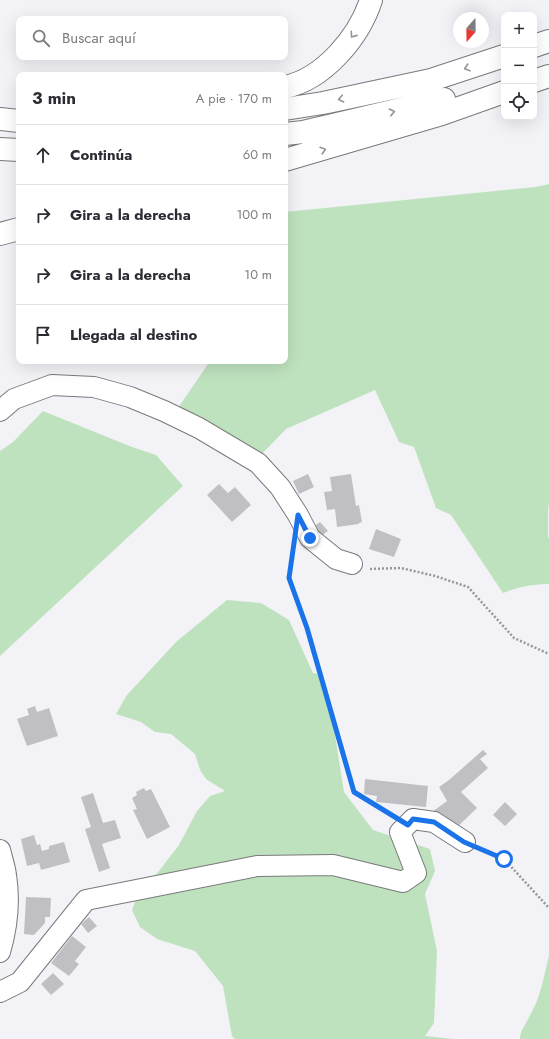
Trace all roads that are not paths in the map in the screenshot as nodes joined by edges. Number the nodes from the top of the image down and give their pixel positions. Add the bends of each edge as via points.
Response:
1 (371, 0) edge
2 (549, 42) edge
3 (537, 45) edge
4 (501, 57) edge
5 (549, 75) edge
6 (537, 77) edge
7 (537, 80) edge
8 (501, 86) edge
9 (288, 87) edge
10 (501, 93) edge
11 (288, 108) edge
12 (288, 134) edge
13 (0, 149) edge
14 (16, 150) edge
15 (288, 159) edge
16 (16, 230) edge
17 (0, 234) edge
18 (0, 411) edge
19 (352, 564) road end
20 (464, 842) road end
21 (0, 850) edge
22 (0, 952) edge
23 (0, 992) edge

1 -> 9 highway via 354,34 335,58 314,74
2 - 3 highway
4 -> 11 highway via 431,80
5 - 6 highway
5 - 7 highway
12 -> 8 highway
15 -> 10 highway via 442,114
13 - 14 highway
16 - 17 highway
18 - 19 street via 14,399 52,385 94,387 130,397 164,411 199,428 258,463 280,487 310,538 336,559
20 - 23 street via 434,822 413,819 400,832 416,873 403,882 333,865 257,866 86,900 20,982
21 - 22 street via 6,874 8,907

